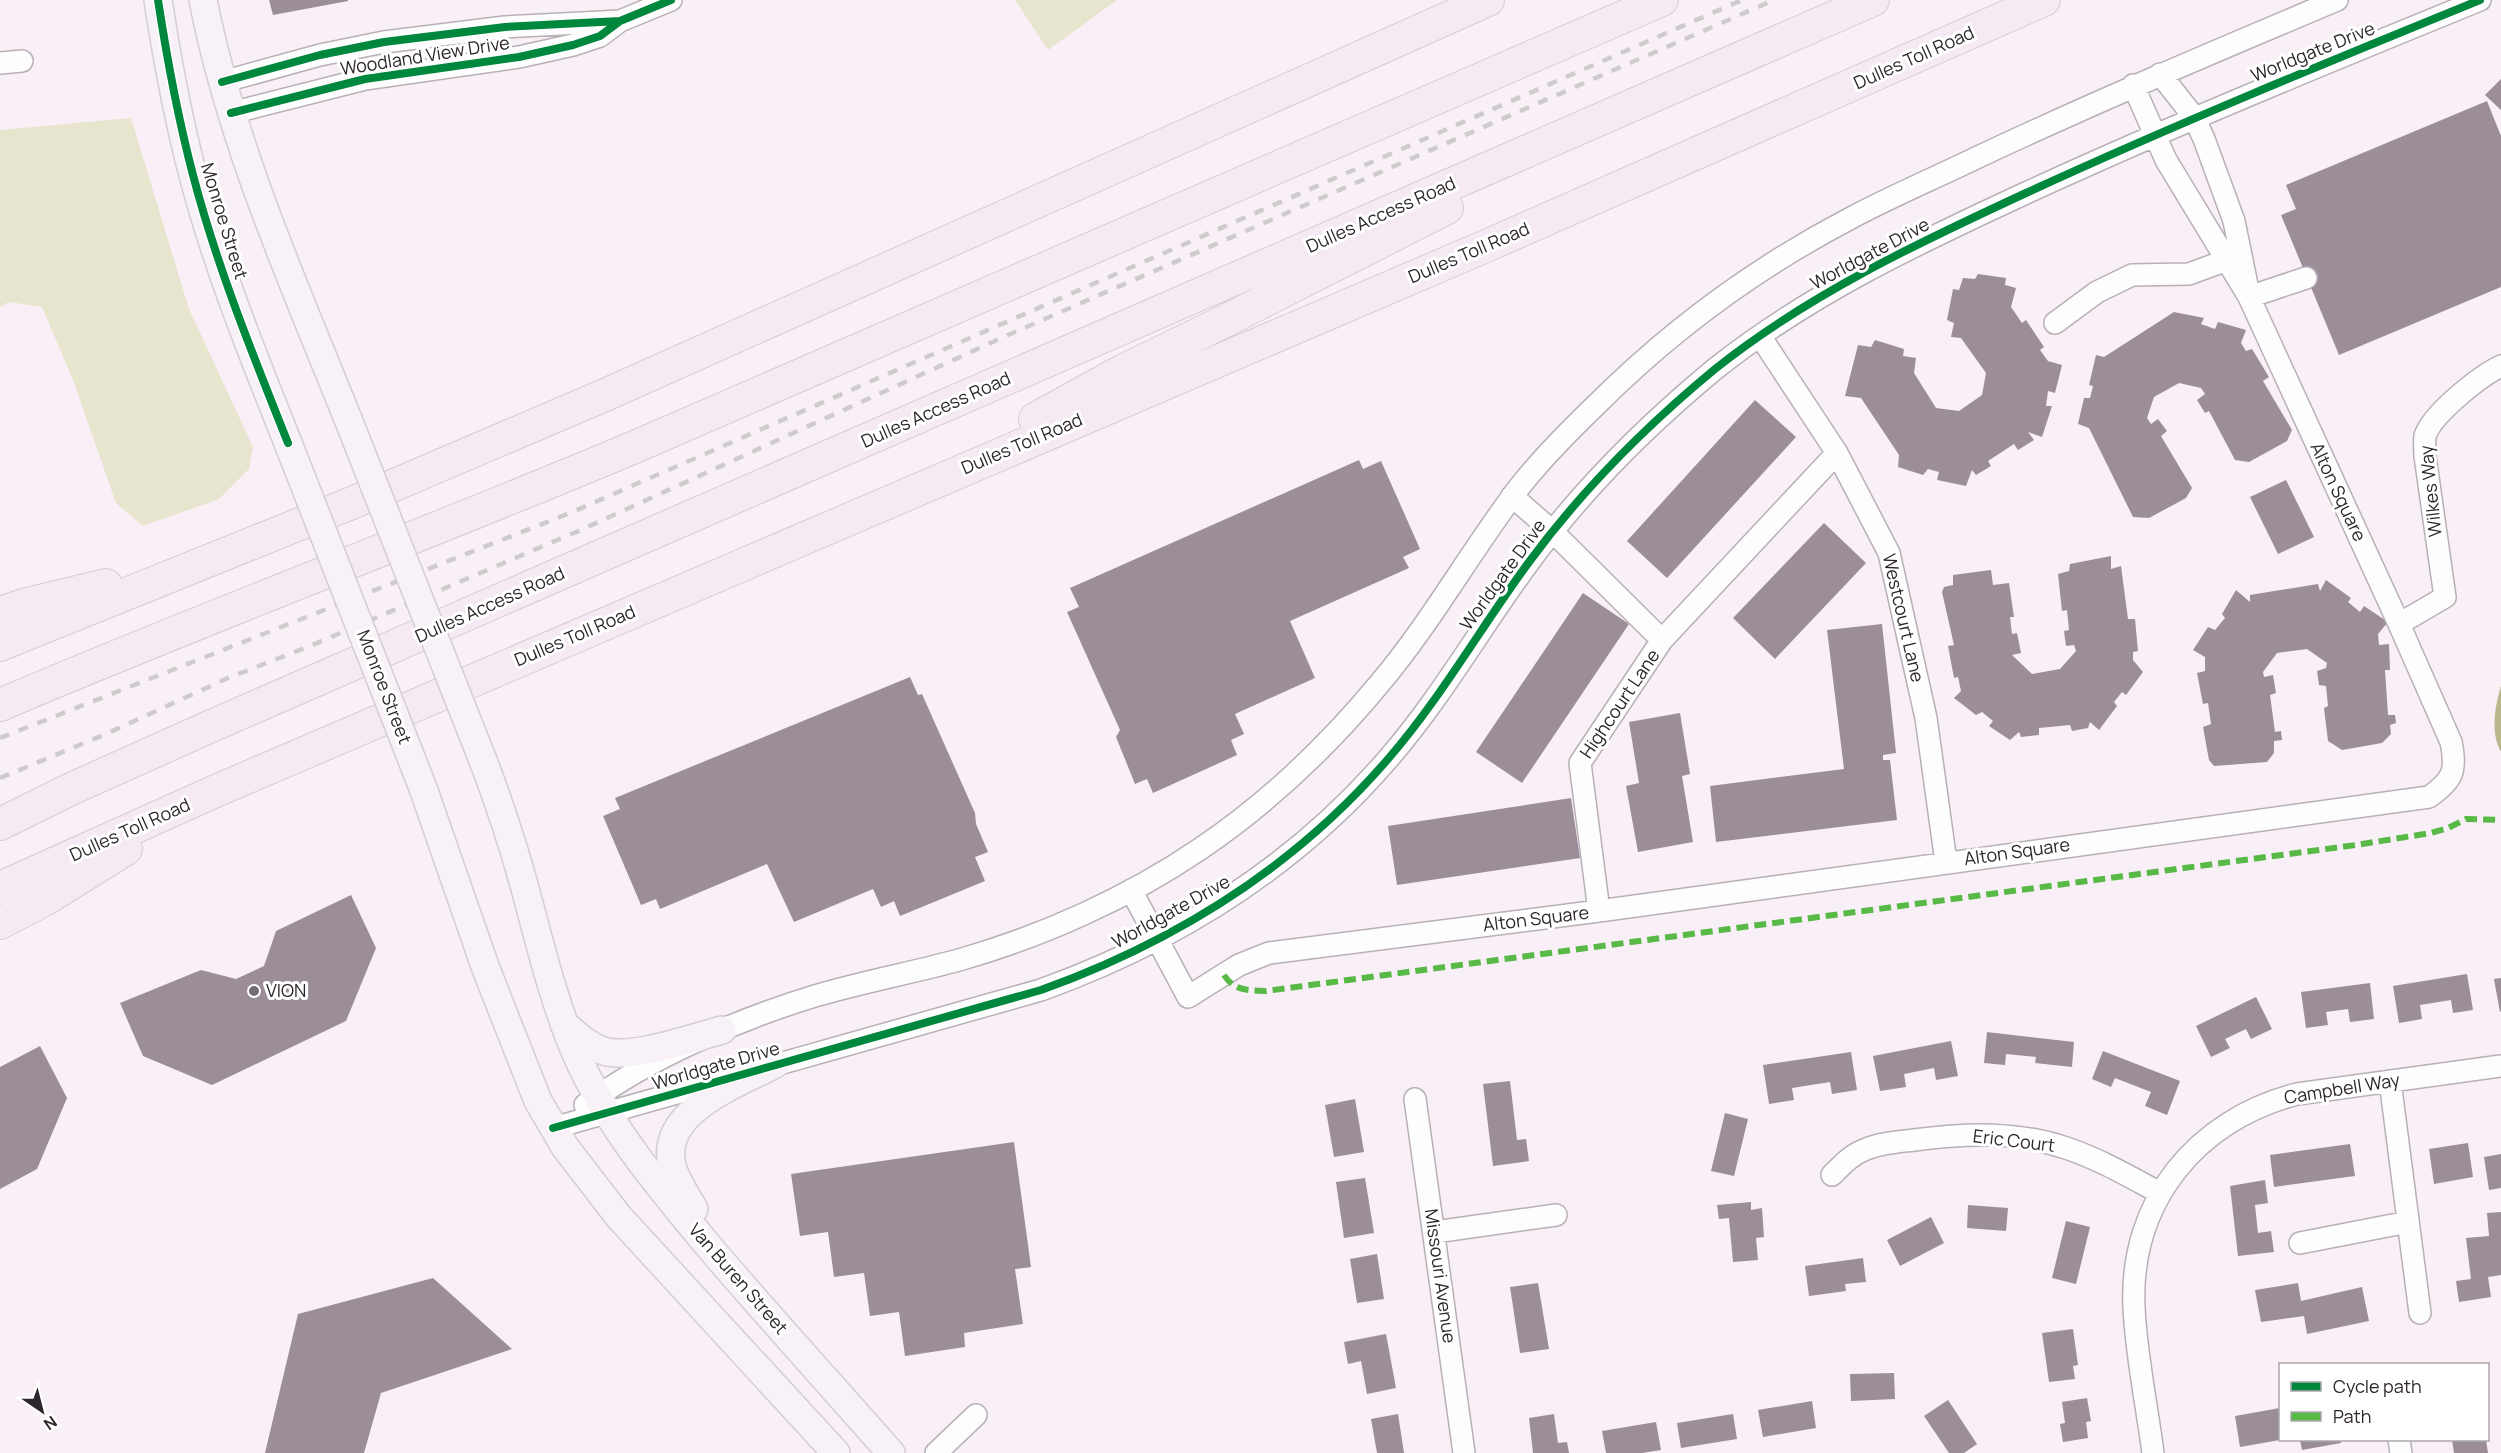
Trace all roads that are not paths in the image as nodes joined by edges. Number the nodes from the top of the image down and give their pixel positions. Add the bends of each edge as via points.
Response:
1 (158, 0) edge
2 (203, 0) edge
3 (621, 0) edge
4 (671, 0) edge
5 (1488, 0) edge
6 (1662, 0) edge
7 (1873, 0) edge
8 (2044, 0) edge
9 (2337, 0) edge
10 (2480, 0) edge
11 (620, 21) junction
12 (22, 61) dead end
13 (0, 63) edge
14 (2160, 74) junction
15 (222, 82) junction
16 (2133, 86) junction
17 (1653, 96) junction
18 (231, 114) junction
19 (2194, 117) junction
20 (2154, 134) junction
21 (2234, 258) junction
22 (2307, 278) dead end
23 (2250, 297) junction
24 (2055, 323) dead end
25 (1760, 336) junction
26 (2501, 366) edge
27 (1838, 453) junction
28 (1512, 496) junction
29 (890, 500) junction
30 (1552, 531) junction
31 (204, 563) junction
32 (0, 613) edge
33 (2399, 624) junction
34 (1662, 640) junction
35 (0, 645) edge
36 (0, 705) edge
37 (218, 790) junction
38 (0, 824) edge
39 (1946, 862) junction
40 (0, 888) edge
41 (1131, 890) junction
42 (1599, 911) junction
43 (0, 923) edge
44 (1158, 940) junction
45 (564, 1024) junction
46 (722, 1030) junction
47 (775, 1064) junction
48 (2501, 1066) edge
49 (2390, 1081) junction
50 (1415, 1099) dead end
51 (602, 1104) junction
52 (553, 1128) junction
53 (1832, 1175) dead end
54 (2160, 1193) junction
55 (1556, 1215) dead end
56 (2408, 1222) junction
57 (1435, 1232) junction
58 (2300, 1243) dead end
59 (725, 1265) junction
60 (2420, 1313) dead end
61 (976, 1415) dead end
62 (836, 1453) edge
63 (891, 1453) edge
64 (936, 1453) edge
65 (1464, 1453) edge
66 (2153, 1453) edge

1 - 52 main road, Monroe Street, bridge via 174,92 204,212 240,322 423,788 506,1024
2 - 15 main road
3 - 11 street
4 - 11 street, Woodland View Drive
5 - 31 highway via 605,394
6 - 36 highway via 597,463
7 - 17 highway, Dulles Access Road
8 - 29 highway, Dulles Toll Road via 1620,188
9 - 14 street, Worldgate Drive
10 - 19 street, Worldgate Drive
11 - 15 street, Woodland View Drive via 505,27 384,42
11 - 18 street, Woodland View Drive via 600,36 573,45 519,57 376,76
12 - 13 street
14 - 16 street, Worldgate Drive
14 - 19 street, Alton Square
15 - 18 main road
16 - 20 street, Alton Square
16 - 28 street, Worldgate Drive via 1852,217 1783,257 1712,304 1625,378
17 - 29 highway via 1540,164 1122,371
17 - 38 highway, Dulles Access Road via 199,731
18 - 45 main road, bridge via 266,215 509,831
19 - 20 street, Worldgate Drive
19 - 21 street, Alton Square via 2234,221
20 - 21 street, Alton Square via 2166,160
20 - 25 street, Worldgate Drive via 1904,250 1832,289
21 - 23 street, Alton Square
21 - 24 street via 2190,274 2132,275 2097,292
22 - 23 street
23 - 33 street, Alton Square
25 - 27 street, Westcourt Lane
25 - 30 street, Worldgate Drive via 1715,369 1651,426 1594,481
26 - 33 street, Wilkes Way via 2478,379 2438,417 2425,436 2445,597
27 - 34 street, Highcourt Lane
27 - 39 street, Westcourt Lane via 1889,553 1926,718
28 - 30 street, Highcourt Lane
28 - 41 street, Worldgate Drive via 1401,657 1332,736 1278,788 1222,833
29 - 37 highway, Dulles Toll Road
30 - 34 street, Highcourt Lane
30 - 44 street, Worldgate Drive via 1410,734 1362,788 1275,866
31 - 32 highway
31 - 35 highway
33 - 39 street, Alton Square via 2451,742 2455,763 2445,786 2429,797
34 - 42 street, Highcourt Lane via 1580,763
37 - 40 highway, Dulles Toll Road
37 - 43 highway via 46,899
39 - 42 street, Alton Square
41 - 44 street, Alton Square
41 - 46 street, Worldgate Drive via 994,948 818,995
42 - 44 street, Alton Square via 1269,953 1239,965 1188,997
44 - 47 street, Worldgate Drive via 1107,965 1030,993
45 - 46 main road via 590,1045 619,1053
45 - 51 main road
46 - 51 street, Worldgate Drive via 619,1080
47 - 51 street, Worldgate Drive
47 - 59 main road via 693,1109 674,1137 674,1171
48 - 49 street, Campbell Way
49 - 54 street, Campbell Way via 2297,1094 2243,1113 2188,1156
49 - 56 street
50 - 57 street, Missouri Avenue
51 - 52 street, Worldgate Drive
51 - 59 main road, Van Buren Street via 660,1187
52 - 62 main road via 619,1216
53 - 54 street, Eric Court via 1863,1150 1883,1144 1954,1135 1996,1135 2068,1149
54 - 66 street, Campbell Way via 2141,1240 2134,1290
55 - 57 street
56 - 58 street
56 - 60 street
57 - 65 street, Missouri Avenue
59 - 63 main road, Van Buren Street
61 - 64 street

